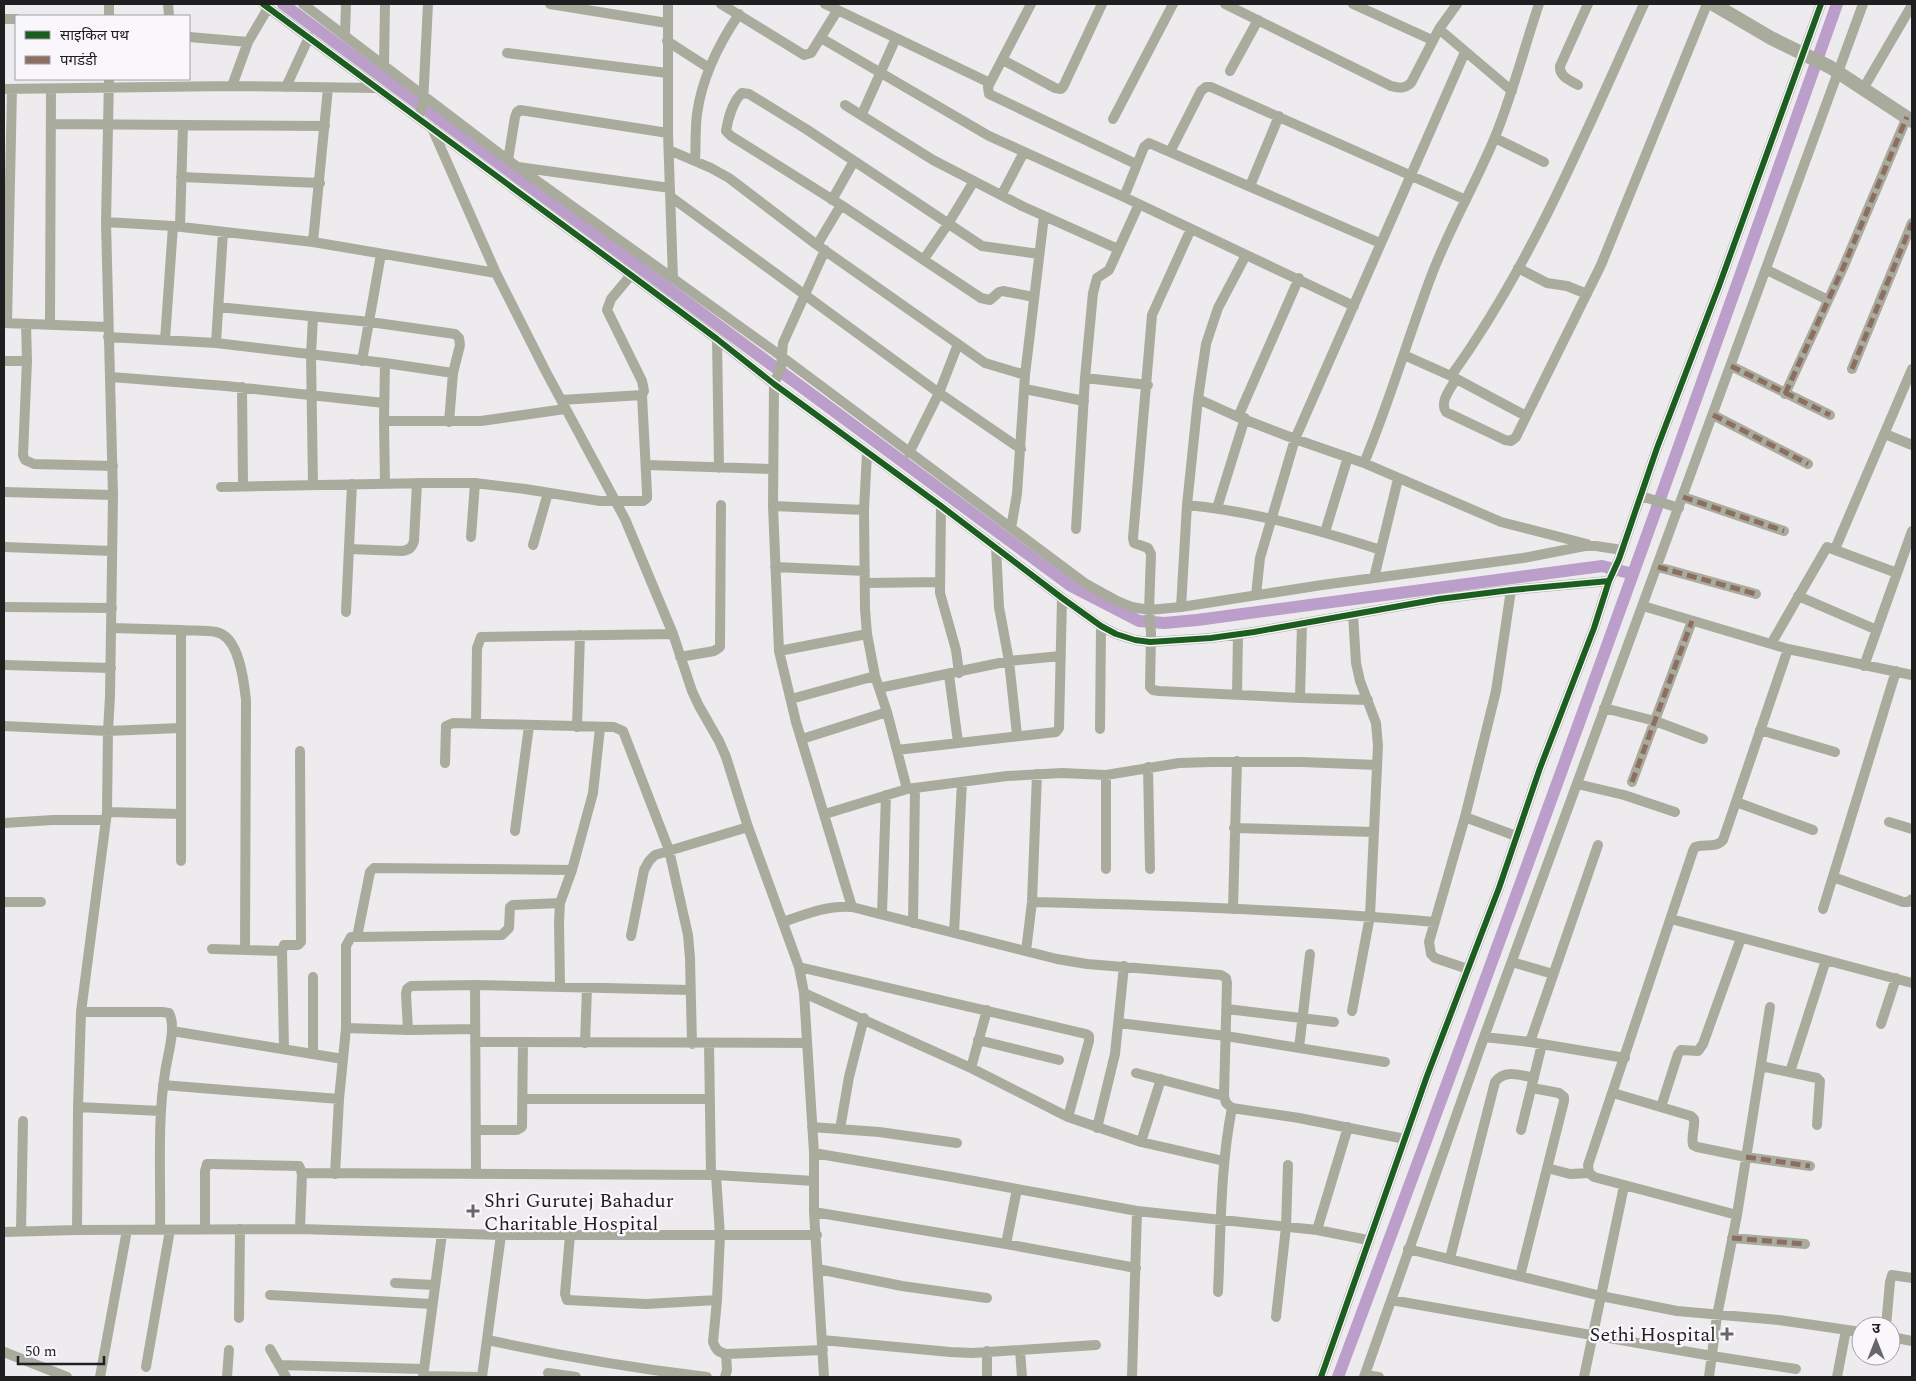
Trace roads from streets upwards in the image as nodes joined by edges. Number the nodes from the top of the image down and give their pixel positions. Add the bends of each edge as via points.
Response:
1 (303, 4) edge
2 (346, 4) edge
3 (385, 4) edge
4 (428, 4) edge
5 (550, 4) edge
6 (668, 4) edge
7 (721, 4) edge
8 (825, 4) edge
9 (1031, 4) edge
10 (1102, 4) edge
11 (1174, 4) edge
12 (1225, 4) edge
13 (1353, 4) edge
14 (1455, 4) edge
15 (1539, 4) edge
16 (1588, 4) edge
17 (1644, 4) edge
18 (1706, 4) edge
19 (1713, 4) edge
20 (1821, 4) edge
21 (1864, 4) edge
22 (1912, 5) edge
23 (265, 6) edge
24 (837, 10) junction
25 (739, 14) junction
26 (1258, 20) junction
27 (667, 23) junction
28 (1439, 29) junction
29 (345, 35) junction
30 (190, 37) edge
31 (309, 37) junction
32 (821, 38) junction
33 (896, 38) junction
34 (1432, 40) junction
35 (667, 41) junction
36 (248, 42) junction
37 (1465, 52) junction
38 (507, 53) dead end
39 (1806, 56) junction
40 (1003, 60) junction
41 (384, 66) junction
42 (709, 68) junction
43 (1834, 70) junction
44 (1230, 71) dead end
45 (667, 73) junction
46 (881, 73) junction
47 (990, 83) junction
48 (109, 84) edge
49 (1578, 85) dead end
50 (232, 86) junction
51 (286, 87) junction
52 (328, 88) junction
53 (375, 88) junction
54 (8, 89) edge
55 (51, 89) junction
56 (1863, 89) junction
57 (1512, 90) junction
58 (846, 105) dead end
59 (421, 107) junction
60 (862, 114) junction
61 (1279, 116) junction
62 (1113, 119) dead end
63 (1909, 119) edge
64 (51, 124) junction
65 (108, 124) junction
66 (183, 125) junction
67 (325, 126) junction
68 (432, 128) junction
69 (668, 133) junction
70 (1495, 138) junction
71 (669, 150) junction
72 (1024, 152) junction
73 (1170, 152) junction
74 (508, 160) junction
75 (696, 161) junction
76 (854, 162) junction
77 (1544, 162) dead end
78 (1136, 164) junction
79 (517, 167) junction
80 (1410, 175) junction
81 (181, 177) junction
82 (974, 181) junction
83 (320, 183) junction
84 (1250, 186) junction
85 (671, 193) junction
86 (1002, 194) junction
87 (1124, 197) junction
88 (1466, 200) junction
89 (837, 202) junction
90 (1139, 204) junction
91 (1044, 216) junction
92 (106, 222) junction
93 (1912, 223) edge
94 (948, 224) junction
95 (176, 226) junction
96 (1191, 229) junction
97 (223, 232) junction
98 (7, 237) edge
99 (313, 242) junction
100 (1380, 242) junction
101 (821, 248) junction
102 (1118, 249) junction
103 (381, 254) junction
104 (1039, 254) junction
105 (1246, 255) junction
106 (924, 259) junction
107 (1518, 268) junction
108 (1767, 270) junction
109 (6, 273) edge
110 (496, 273) junction
111 (631, 275) junction
112 (1298, 278) junction
113 (673, 279) junction
114 (1587, 294) junction
115 (805, 295) junction
116 (1034, 297) junction
117 (1828, 300) junction
118 (1354, 306) junction
119 (218, 307) junction
120 (313, 317) junction
121 (370, 322) junction
122 (5, 323) edge
123 (26, 324) junction
124 (50, 325) junction
125 (108, 332) junction
126 (717, 339) junction
127 (165, 340) junction
128 (216, 343) junction
129 (958, 344) junction
130 (311, 355) junction
131 (1404, 355) junction
132 (781, 356) junction
133 (4, 361) edge
134 (362, 361) junction
135 (27, 362) junction
136 (385, 363) junction
137 (1731, 366) junction
138 (1852, 369) dead end
139 (1912, 369) edge
140 (453, 373) junction
141 (1025, 375) junction
142 (111, 377) junction
143 (1453, 377) junction
144 (1085, 378) junction
145 (775, 382) junction
146 (1148, 385) junction
147 (242, 387) junction
148 (1025, 389) junction
149 (939, 393) junction
150 (1785, 394) junction
151 (312, 395) junction
152 (642, 395) junction
153 (1198, 399) junction
154 (1084, 401) junction
155 (384, 403) junction
156 (563, 404) junction
157 (1713, 415) junction
158 (1830, 415) dead end
159 (1526, 416) junction
160 (1241, 418) junction
161 (384, 421) junction
162 (449, 422) junction
163 (1885, 434) junction
164 (1295, 439) junction
165 (1912, 445) edge
166 (1021, 449) junction
167 (909, 453) junction
168 (866, 454) junction
169 (1348, 458) junction
170 (1364, 463) junction
171 (1808, 464) dead end
172 (647, 465) junction
173 (113, 466) junction
174 (719, 468) junction
175 (773, 469) junction
176 (1398, 479) junction
177 (417, 483) junction
178 (475, 483) junction
179 (352, 484) junction
180 (385, 484) junction
181 (313, 485) junction
182 (243, 486) junction
183 (221, 487) dead end
184 (4, 492) edge
185 (548, 493) junction
186 (113, 495) junction
187 (1683, 496) junction
188 (1645, 497) junction
189 (616, 502) junction
190 (1187, 504) junction
191 (721, 505) dead end
192 (774, 506) junction
193 (941, 506) junction
194 (1218, 508) junction
195 (1679, 508) junction
196 (864, 510) junction
197 (1271, 520) junction
198 (1011, 528) junction
199 (1076, 529) dead end
200 (1784, 531) dead end
201 (1912, 531) edge
202 (1325, 532) junction
203 (471, 537) dead end
204 (534, 545) dead end
205 (1596, 546) junction
206 (4, 547) edge
207 (996, 547) junction
208 (1835, 548) junction
209 (349, 549) junction
210 (1381, 550) junction
211 (112, 551) junction
212 (1621, 555) junction
213 (775, 567) junction
214 (1658, 567) junction
215 (865, 571) junction
216 (1897, 573) junction
217 (1374, 578) junction
218 (1609, 581) junction
219 (940, 582) junction
220 (865, 583) junction
221 (1511, 590) junction
222 (1756, 594) dead end
223 (1256, 595) junction
224 (1798, 596) junction
225 (1062, 598) junction
226 (1643, 606) junction
227 (4, 607) edge
228 (1181, 607) junction
229 (112, 608) junction
230 (346, 612) dead end
231 (1150, 614) junction
232 (1353, 614) junction
233 (1692, 621) junction
234 (1302, 624) junction
235 (1101, 626) junction
236 (112, 628) junction
237 (181, 630) junction
238 (1877, 630) junction
239 (673, 634) junction
240 (867, 634) junction
241 (1238, 634) junction
242 (580, 635) junction
243 (1150, 637) junction
244 (1771, 644) junction
245 (1788, 649) junction
246 (779, 651) junction
247 (1061, 656) junction
248 (680, 657) junction
249 (1009, 661) junction
250 (4, 665) edge
251 (1864, 666) junction
252 (111, 668) junction
253 (1896, 670) junction
254 (954, 674) junction
255 (1912, 675) edge
256 (875, 676) junction
257 (879, 688) junction
258 (1237, 695) junction
259 (1300, 698) junction
260 (791, 699) junction
261 (1368, 700) junction
262 (1604, 708) junction
263 (887, 712) junction
264 (1655, 721) junction
265 (476, 723) junction
266 (4, 726) edge
267 (529, 726) junction
268 (577, 727) junction
269 (180, 728) junction
270 (600, 728) junction
271 (1100, 729) dead end
272 (1760, 730) junction
273 (108, 731) junction
274 (1017, 735) junction
275 (802, 739) junction
276 (1703, 739) dead end
277 (958, 742) junction
278 (897, 750) junction
279 (300, 751) dead end
280 (1835, 752) dead end
281 (1237, 761) junction
282 (446, 764) dead end
283 (1377, 765) junction
284 (1148, 768) junction
285 (1036, 774) junction
286 (1106, 775) junction
287 (962, 782) junction
288 (1632, 782) dead end
289 (1577, 784) junction
290 (911, 789) junction
291 (886, 795) junction
292 (1736, 802) junction
293 (1675, 812) dead end
294 (181, 814) junction
295 (826, 814) junction
296 (106, 816) junction
297 (1465, 817) junction
298 (1889, 822) dead end
299 (4, 823) edge
300 (748, 827) junction
301 (1234, 828) junction
302 (1912, 829) edge
303 (1813, 830) dead end
304 (515, 831) dead end
305 (1374, 832) junction
306 (1516, 836) junction
307 (1598, 845) dead end
308 (669, 850) junction
309 (181, 861) dead end
310 (1106, 869) dead end
311 (1150, 869) dead end
312 (572, 870) junction
313 (1833, 878) junction
314 (1912, 898) edge
315 (4, 902) edge
316 (41, 902) dead end
317 (1032, 902) junction
318 (560, 903) junction
319 (852, 907) junction
320 (1232, 909) junction
321 (1823, 909) dead end
322 (882, 914) junction
323 (1370, 916) junction
324 (1671, 919) junction
325 (783, 922) junction
326 (1434, 922) junction
327 (913, 923) junction
328 (954, 933) junction
329 (357, 936) junction
330 (631, 936) dead end
331 (1740, 938) junction
332 (212, 949) dead end
333 (245, 950) junction
334 (282, 951) junction
335 (1026, 952) junction
336 (1310, 954) dead end
337 (1826, 960) junction
338 (1512, 962) junction
339 (1124, 966) junction
340 (799, 967) junction
341 (1468, 970) junction
342 (1553, 974) junction
343 (313, 977) dead end
344 (1896, 978) junction
345 (1912, 983) edge
346 (475, 985) junction
347 (560, 987) junction
348 (587, 988) junction
349 (690, 990) junction
350 (804, 993) junction
351 (1770, 1007) dead end
352 (1227, 1009) junction
353 (987, 1010) junction
354 (1352, 1011) dead end
355 (81, 1012) junction
356 (864, 1018) junction
357 (1303, 1018) junction
358 (1334, 1022) dead end
359 (1119, 1023) junction
360 (1881, 1024) dead end
361 (346, 1028) junction
362 (475, 1028) junction
363 (408, 1030) junction
364 (172, 1031) junction
365 (1226, 1036) junction
366 (1484, 1037) junction
367 (978, 1040) junction
368 (475, 1042) junction
369 (523, 1042) junction
370 (1530, 1042) junction
371 (585, 1043) junction
372 (807, 1043) junction
373 (692, 1044) junction
374 (709, 1044) junction
375 (1542, 1044) junction
376 (284, 1048) junction
377 (1299, 1048) junction
378 (313, 1054) junction
379 (1625, 1058) junction
380 (343, 1059) junction
381 (1059, 1060) dead end
382 (1385, 1062) dead end
383 (1761, 1066) junction
384 (971, 1068) junction
385 (1790, 1072) junction
386 (1136, 1074) dead end
387 (1161, 1079) junction
388 (1533, 1083) junction
389 (163, 1085) junction
390 (1612, 1093) junction
391 (1224, 1096) junction
392 (339, 1099) junction
393 (522, 1099) junction
394 (710, 1099) junction
395 (78, 1107) junction
396 (1662, 1107) junction
397 (1232, 1108) junction
398 (161, 1111) junction
399 (1068, 1117) junction
400 (23, 1121) dead end
401 (1817, 1125) dead end
402 (812, 1127) junction
403 (1348, 1127) junction
404 (1097, 1128) junction
405 (840, 1129) junction
406 (476, 1130) junction
407 (1521, 1130) dead end
408 (1405, 1139) junction
409 (1141, 1142) junction
410 (957, 1143) dead end
411 (814, 1153) junction
412 (1746, 1158) junction
413 (1224, 1162) junction
414 (1288, 1165) dead end
415 (1810, 1166) dead end
416 (1547, 1168) junction
417 (302, 1173) junction
418 (1589, 1173) junction
419 (335, 1174) junction
420 (476, 1174) junction
421 (714, 1175) junction
422 (814, 1181) junction
423 (1624, 1186) junction
424 (1016, 1189) junction
425 (1137, 1211) junction
426 (814, 1212) junction
427 (1737, 1215) junction
428 (1221, 1220) junction
429 (1286, 1227) junction
430 (205, 1229) junction
431 (240, 1229) junction
432 (300, 1229) junction
433 (78, 1230) junction
434 (127, 1230) junction
435 (165, 1230) junction
436 (1317, 1230) junction
437 (4, 1232) edge
438 (20, 1232) junction
439 (442, 1234) junction
440 (570, 1235) junction
441 (817, 1235) junction
442 (501, 1236) junction
443 (720, 1236) junction
444 (1732, 1238) junction
445 (1368, 1240) junction
446 (1006, 1244) junction
447 (1805, 1244) dead end
448 (1408, 1249) junction
449 (1450, 1258) junction
450 (1136, 1268) junction
451 (818, 1269) junction
452 (1520, 1276) junction
453 (1912, 1278) edge
454 (395, 1283) dead end
455 (434, 1285) junction
456 (1218, 1292) dead end
457 (270, 1295) dead end
458 (1601, 1296) junction
459 (987, 1298) dead end
460 (717, 1300) junction
461 (1391, 1300) junction
462 (432, 1304) junction
463 (1717, 1316) junction
464 (1887, 1316) edge
465 (1276, 1317) dead end
466 (239, 1318) dead end
467 (1846, 1330) junction
468 (1851, 1331) edge
469 (1593, 1334) junction
470 (488, 1340) junction
471 (822, 1345) junction
472 (1096, 1345) dead end
473 (270, 1349) dead end
474 (229, 1350) dead end
475 (1020, 1350) junction
476 (987, 1351) junction
477 (4, 1352) edge
478 (550, 1354) junction
479 (726, 1354) junction
480 (1712, 1356) junction
481 (278, 1365) junction
482 (146, 1367) dead end
483 (1796, 1369) dead end
484 (423, 1374) edge
485 (548, 1375) edge
486 (1364, 1376) edge
487 (67, 1377) edge
488 (100, 1377) edge
489 (227, 1377) edge
490 (286, 1377) edge
491 (482, 1377) edge
492 (576, 1377) edge
493 (707, 1377) edge
494 (725, 1377) edge
495 (824, 1377) edge
496 (988, 1377) edge
497 (1022, 1377) edge
498 (1132, 1377) edge
499 (1321, 1377) edge
500 (1379, 1377) edge
501 (1584, 1377) edge
502 (1709, 1377) edge
503 (1837, 1377) edge

1 - 29 street
2 - 29 street
3 - 41 street
4 - 59 street
5 - 27 street
6 - 27 street
7 - 25 street
8 - 24 street
9 - 40 street
10 - 40 street via 1061,89
11 - 62 street
12 - 26 street
13 - 34 street
14 - 28 street
15 - 57 street
16 - 49 street via 1560,66 1562,75
17 - 107 street via 1549,212
18 - 114 street
19 - 39 street
20 - 39 street
21 - 43 street
22 - 56 street
23 - 31 street
23 - 36 street
24 - 32 street
24 - 33 street
25 - 32 street via 804,55 811,53
25 - 42 street via 720,43
26 - 34 street via 1400,88 1412,83
26 - 44 street
27 - 35 street
28 - 34 street
28 - 37 street
29 - 41 street
30 - 36 street
31 - 51 street
31 - 53 street
32 - 46 street
33 - 46 street
33 - 47 street
35 - 42 street
35 - 45 street
36 - 50 street
37 - 57 street
37 - 80 street
38 - 45 street
39 - 43 street
39 - 188 street via 1657,448
40 - 47 street
41 - 59 street
42 - 75 street via 697,115
43 - 56 street
43 - 108 street
45 - 69 street
46 - 60 street
46 - 72 street via 962,122
47 - 78 street via 988,91 993,97
48 - 50 street
48 - 55 street
48 - 65 street
50 - 51 street
51 - 52 street
52 - 53 street
52 - 67 street
53 - 59 street
54 - 55 street
54 - 98 street
55 - 64 street
56 - 63 street
57 - 70 street
58 - 60 street
59 - 68 street
59 - 74 street
60 - 82 street via 919,152
61 - 73 street via 1206,87
61 - 80 street
61 - 84 street
63 - 117 street
64 - 65 street
64 - 124 street
65 - 66 street
65 - 92 street
66 - 67 street
66 - 81 street
67 - 83 street
68 - 110 street
68 - 111 street
69 - 71 street
69 - 74 street via 520,110 515,118
70 - 77 street
70 - 88 street
71 - 75 street
71 - 85 street
72 - 86 street
72 - 87 street
73 - 78 street via 1154,144 1146,144
73 - 84 street
74 - 79 street
75 - 101 street via 729,178
76 - 89 street
76 - 89 street via 749,94 742,93 738,97 726,131
76 - 94 street
78 - 87 street
79 - 85 street
79 - 113 street
80 - 88 street
80 - 100 street
81 - 83 street
81 - 95 street
82 - 86 street
82 - 94 street
83 - 99 street
84 - 100 street
85 - 113 street
85 - 115 street
86 - 91 street
87 - 90 street
88 - 131 street via 1432,274
89 - 101 street
89 - 106 street
90 - 96 street
90 - 102 street
91 - 102 street
91 - 104 street
92 - 95 street
92 - 125 street
93 - 138 street
94 - 104 street via 982,246
94 - 106 street
95 - 97 street
95 - 127 street
96 - 105 street
96 - 146 street via 1154,308 1150,326
97 - 99 street
97 - 119 street
98 - 109 street
99 - 103 street
100 - 118 street
101 - 115 street
101 - 129 street
102 - 144 street via 1109,270 1097,278 1095,284
103 - 110 street
103 - 121 street
104 - 116 street
105 - 112 street
105 - 153 street via 1213,320
106 - 116 street via 981,298 990,300 1003,291
107 - 114 street via 1547,283
107 - 143 street
108 - 117 street
108 - 137 street
109 - 122 street
110 - 156 street
111 - 126 street
111 - 152 street via 611,299 607,310 642,381
112 - 118 street
112 - 160 street
113 - 132 street
114 - 159 street
115 - 132 street via 783,343
115 - 149 street
116 - 141 street
117 - 150 street
118 - 164 street
119 - 120 street
119 - 128 street
120 - 121 street
120 - 130 street
121 - 134 street
121 - 140 street via 455,334 460,345
122 - 123 street
123 - 124 street
123 - 135 street
124 - 125 street
125 - 127 street
125 - 142 street
126 - 145 street
126 - 174 street
127 - 128 street
128 - 130 street
129 - 141 street via 992,366
129 - 149 street
130 - 134 street
130 - 151 street
131 - 143 street
131 - 170 street
132 - 145 street
132 - 167 street
133 - 135 street
134 - 136 street
135 - 173 street via 25,460 34,464
136 - 140 street
136 - 155 street
137 - 150 street
137 - 157 street
139 - 163 street
140 - 162 street
141 - 148 street
142 - 147 street
142 - 173 street
143 - 159 street
143 - 159 street via 1444,403 1446,412 1511,441
144 - 146 street
144 - 154 street
145 - 168 street
145 - 175 street
146 - 231 street via 1133,538 1137,545 1150,550
147 - 151 street
147 - 182 street
148 - 154 street
148 - 166 street
149 - 166 street
149 - 167 street
150 - 158 street
151 - 155 street
151 - 181 street
152 - 156 street
152 - 172 street
153 - 160 street
153 - 190 street
154 - 199 street
155 - 161 street
156 - 162 street via 495,420
156 - 189 street
157 - 171 street
157 - 187 street
160 - 164 street
160 - 194 street
161 - 162 street
161 - 180 street
163 - 165 street
163 - 208 street
164 - 169 street
164 - 197 street
166 - 198 street
167 - 198 street
168 - 193 street
168 - 196 street
169 - 170 street
169 - 202 street
170 - 176 street
172 - 174 street
172 - 189 street via 646,498 643,502
173 - 186 street
174 - 175 street
175 - 192 street
176 - 205 street via 1501,522
176 - 210 street
177 - 178 street
177 - 180 street
177 - 209 street via 412,546 408,550
178 - 185 street
178 - 203 street
179 - 180 street
179 - 181 street
179 - 209 street
181 - 182 street
182 - 183 street
184 - 186 street
185 - 189 street
185 - 204 street
186 - 211 street
187 - 195 street
187 - 200 street
188 - 195 street
188 - 212 street
189 - 239 street
190 - 194 street
190 - 228 street
191 - 248 street via 720,647
192 - 196 street
192 - 213 street
193 - 207 street
193 - 219 street
194 - 197 street
195 - 214 street
196 - 215 street
197 - 202 street
197 - 223 street via 1260,558
198 - 231 street via 1086,584
201 - 216 street
202 - 210 street
205 - 212 street
205 - 217 street
206 - 211 street
207 - 225 street
207 - 249 street via 999,607
208 - 216 street
208 - 224 street via 1824,548
209 - 230 street
210 - 217 street
211 - 229 street
212 - 218 street
213 - 215 street
213 - 246 street
214 - 222 street
214 - 226 street
215 - 220 street
216 - 238 street
217 - 223 street
218 - 221 street
218 - 306 street
219 - 220 street
219 - 254 street via 942,605 954,642
220 - 240 street
221 - 232 street
221 - 297 street via 1496,691
223 - 228 street
224 - 238 street
224 - 244 street
225 - 235 street
225 - 247 street
226 - 233 street
226 - 262 street
227 - 229 street
228 - 231 street
229 - 236 street
231 - 243 street
232 - 234 street
232 - 261 street via 1356,663
233 - 244 street
233 - 264 street
234 - 241 street
234 - 259 street
235 - 243 street via 1135,640
235 - 271 street
236 - 237 street
236 - 252 street
237 - 269 street
237 - 333 street via 216,632 228,638 243,678 246,700
238 - 251 street
239 - 242 street
239 - 248 street
240 - 246 street
240 - 256 street
241 - 243 street
241 - 258 street
242 - 265 street via 481,637 477,648
242 - 268 street
243 - 258 street via 1149,682 1153,690
244 - 245 street
245 - 251 street
245 - 272 street
246 - 260 street
247 - 249 street
247 - 274 street via 1059,728 1056,732
248 - 300 street via 699,706 726,757
249 - 254 street
249 - 274 street
250 - 252 street
251 - 253 street
252 - 273 street
253 - 255 street
253 - 313 street
254 - 257 street
254 - 277 street
256 - 257 street
256 - 260 street
257 - 263 street
258 - 259 street
259 - 261 street
260 - 275 street
261 - 283 street via 1376,722
262 - 264 street
262 - 289 street
263 - 275 street
263 - 278 street
264 - 276 street
264 - 288 street
265 - 267 street
265 - 282 street via 446,726
266 - 273 street
267 - 268 street
267 - 304 street
268 - 270 street
269 - 273 street
269 - 294 street
270 - 308 street via 623,731
270 - 312 street via 593,793
272 - 280 street
272 - 292 street
273 - 296 street
274 - 277 street
275 - 295 street
277 - 278 street
278 - 290 street
279 - 334 street via 300,942 298,945 284,945
281 - 283 street
281 - 284 street via 1179,763
281 - 301 street
283 - 305 street
284 - 286 street
284 - 311 street
285 - 286 street
285 - 287 street
285 - 317 street
286 - 310 street
287 - 290 street
287 - 328 street
289 - 293 street
289 - 338 street
290 - 291 street
290 - 327 street
291 - 295 street
291 - 322 street
292 - 303 street
292 - 324 street via 1720,844 1695,847
294 - 296 street
294 - 309 street
295 - 319 street
296 - 299 street
296 - 355 street
297 - 306 street
297 - 326 street
298 - 302 street
300 - 308 street
300 - 325 street
301 - 305 street
301 - 320 street
305 - 323 street
306 - 341 street
307 - 342 street
308 - 330 street via 655,855 644,870
308 - 349 street via 689,945
312 - 318 street
312 - 329 street via 374,868 368,878
313 - 314 street via 1903,902
313 - 321 street
315 - 316 street
317 - 320 street
317 - 335 street
318 - 329 street via 513,905 510,907 508,928 502,935
318 - 347 street
319 - 322 street
319 - 325 street via 823,909
320 - 323 street
322 - 327 street
323 - 326 street
323 - 354 street
324 - 331 street
324 - 379 street
325 - 340 street
326 - 341 street via 1429,942 1431,954
327 - 328 street
328 - 335 street
329 - 361 street via 351,936 346,946
331 - 337 street
331 - 396 street via 1701,1049 1681,1050 1678,1054
332 - 333 street
333 - 334 street
334 - 376 street
335 - 339 street
336 - 357 street
337 - 344 street
337 - 385 street
338 - 342 street
338 - 366 street
339 - 352 street via 1221,975 1227,983
339 - 359 street
340 - 350 street
340 - 353 street
341 - 408 street
342 - 370 street
343 - 378 street
344 - 345 street
344 - 360 street
346 - 347 street
346 - 362 street
346 - 363 street via 408,987
347 - 348 street
348 - 349 street
348 - 371 street
349 - 373 street
350 - 356 street
350 - 372 street
351 - 383 street
352 - 357 street
352 - 365 street
353 - 367 street
353 - 399 street via 1089,1036
355 - 364 street via 169,1013
355 - 395 street
356 - 384 street
356 - 405 street
357 - 358 street
357 - 377 street
359 - 365 street
359 - 404 street
361 - 363 street
361 - 380 street
362 - 363 street
362 - 368 street
364 - 376 street
364 - 389 street
365 - 377 street
365 - 391 street
366 - 370 street
366 - 448 street
367 - 381 street
367 - 384 street
368 - 369 street
368 - 406 street
369 - 371 street
369 - 393 street
370 - 375 street
371 - 373 street
372 - 374 street
372 - 402 street
373 - 374 street
374 - 394 street
375 - 379 street
375 - 388 street
376 - 378 street
377 - 382 street
378 - 380 street
379 - 390 street
380 - 392 street
383 - 385 street
383 - 412 street
384 - 399 street
385 - 401 street via 1820,1081
386 - 387 street
387 - 391 street
387 - 409 street
388 - 407 street
388 - 416 street via 1564,1097
388 - 449 street via 1506,1074 1499,1076 1496,1082
389 - 392 street
389 - 398 street
390 - 396 street
390 - 418 street via 1588,1165
391 - 397 street
392 - 419 street
393 - 394 street
393 - 406 street via 520,1130
394 - 421 street
395 - 398 street
395 - 433 street
396 - 412 street via 1694,1119 1693,1145
397 - 403 street
397 - 413 street
398 - 435 street
399 - 404 street
400 - 438 street
402 - 405 street
402 - 411 street
403 - 408 street
403 - 436 street
404 - 409 street
405 - 410 street
406 - 420 street
408 - 445 street
409 - 413 street
411 - 422 street
411 - 424 street
412 - 415 street
412 - 427 street
413 - 428 street
414 - 429 street
416 - 418 street via 1570,1174
416 - 452 street
417 - 419 street
417 - 430 street via 295,1165 207,1164
417 - 432 street
418 - 423 street
419 - 420 street
420 - 421 street
421 - 422 street
421 - 443 street
422 - 426 street
423 - 427 street
423 - 458 street
424 - 425 street
424 - 446 street
425 - 428 street
425 - 450 street
426 - 441 street
426 - 446 street
427 - 444 street
428 - 429 street
428 - 456 street
429 - 436 street
429 - 465 street
430 - 431 street
430 - 435 street
431 - 432 street
431 - 466 street
432 - 439 street
433 - 434 street
433 - 438 street
434 - 435 street
434 - 488 street
435 - 482 street
436 - 445 street
437 - 438 street
439 - 442 street
439 - 455 street
440 - 442 street
440 - 443 street
440 - 460 street via 565,1294 568,1300 646,1304
441 - 443 street
441 - 451 street
442 - 470 street
443 - 460 street
444 - 447 street
444 - 463 street
445 - 499 street
446 - 450 street
448 - 449 street
448 - 461 street
449 - 452 street
450 - 498 street
451 - 459 street via 902,1286
451 - 471 street
452 - 458 street
453 - 464 street via 1892,1276
454 - 455 street
455 - 462 street
457 - 462 street
458 - 463 street
458 - 469 street
460 - 479 street via 713,1342 719,1352
461 - 469 street
461 - 486 street
462 - 484 street
463 - 467 street via 1779,1320
463 - 480 street
467 - 468 street
467 - 503 street
469 - 480 street
469 - 501 street
470 - 478 street
470 - 491 street
471 - 476 street
471 - 479 street
471 - 495 street
472 - 475 street
473 - 481 street
474 - 489 street
475 - 476 street
475 - 497 street
476 - 496 street
477 - 487 street
478 - 485 street
478 - 493 street
479 - 494 street
480 - 483 street
480 - 502 street
481 - 484 street
481 - 490 street
484 - 491 street
485 - 492 street
486 - 500 street

